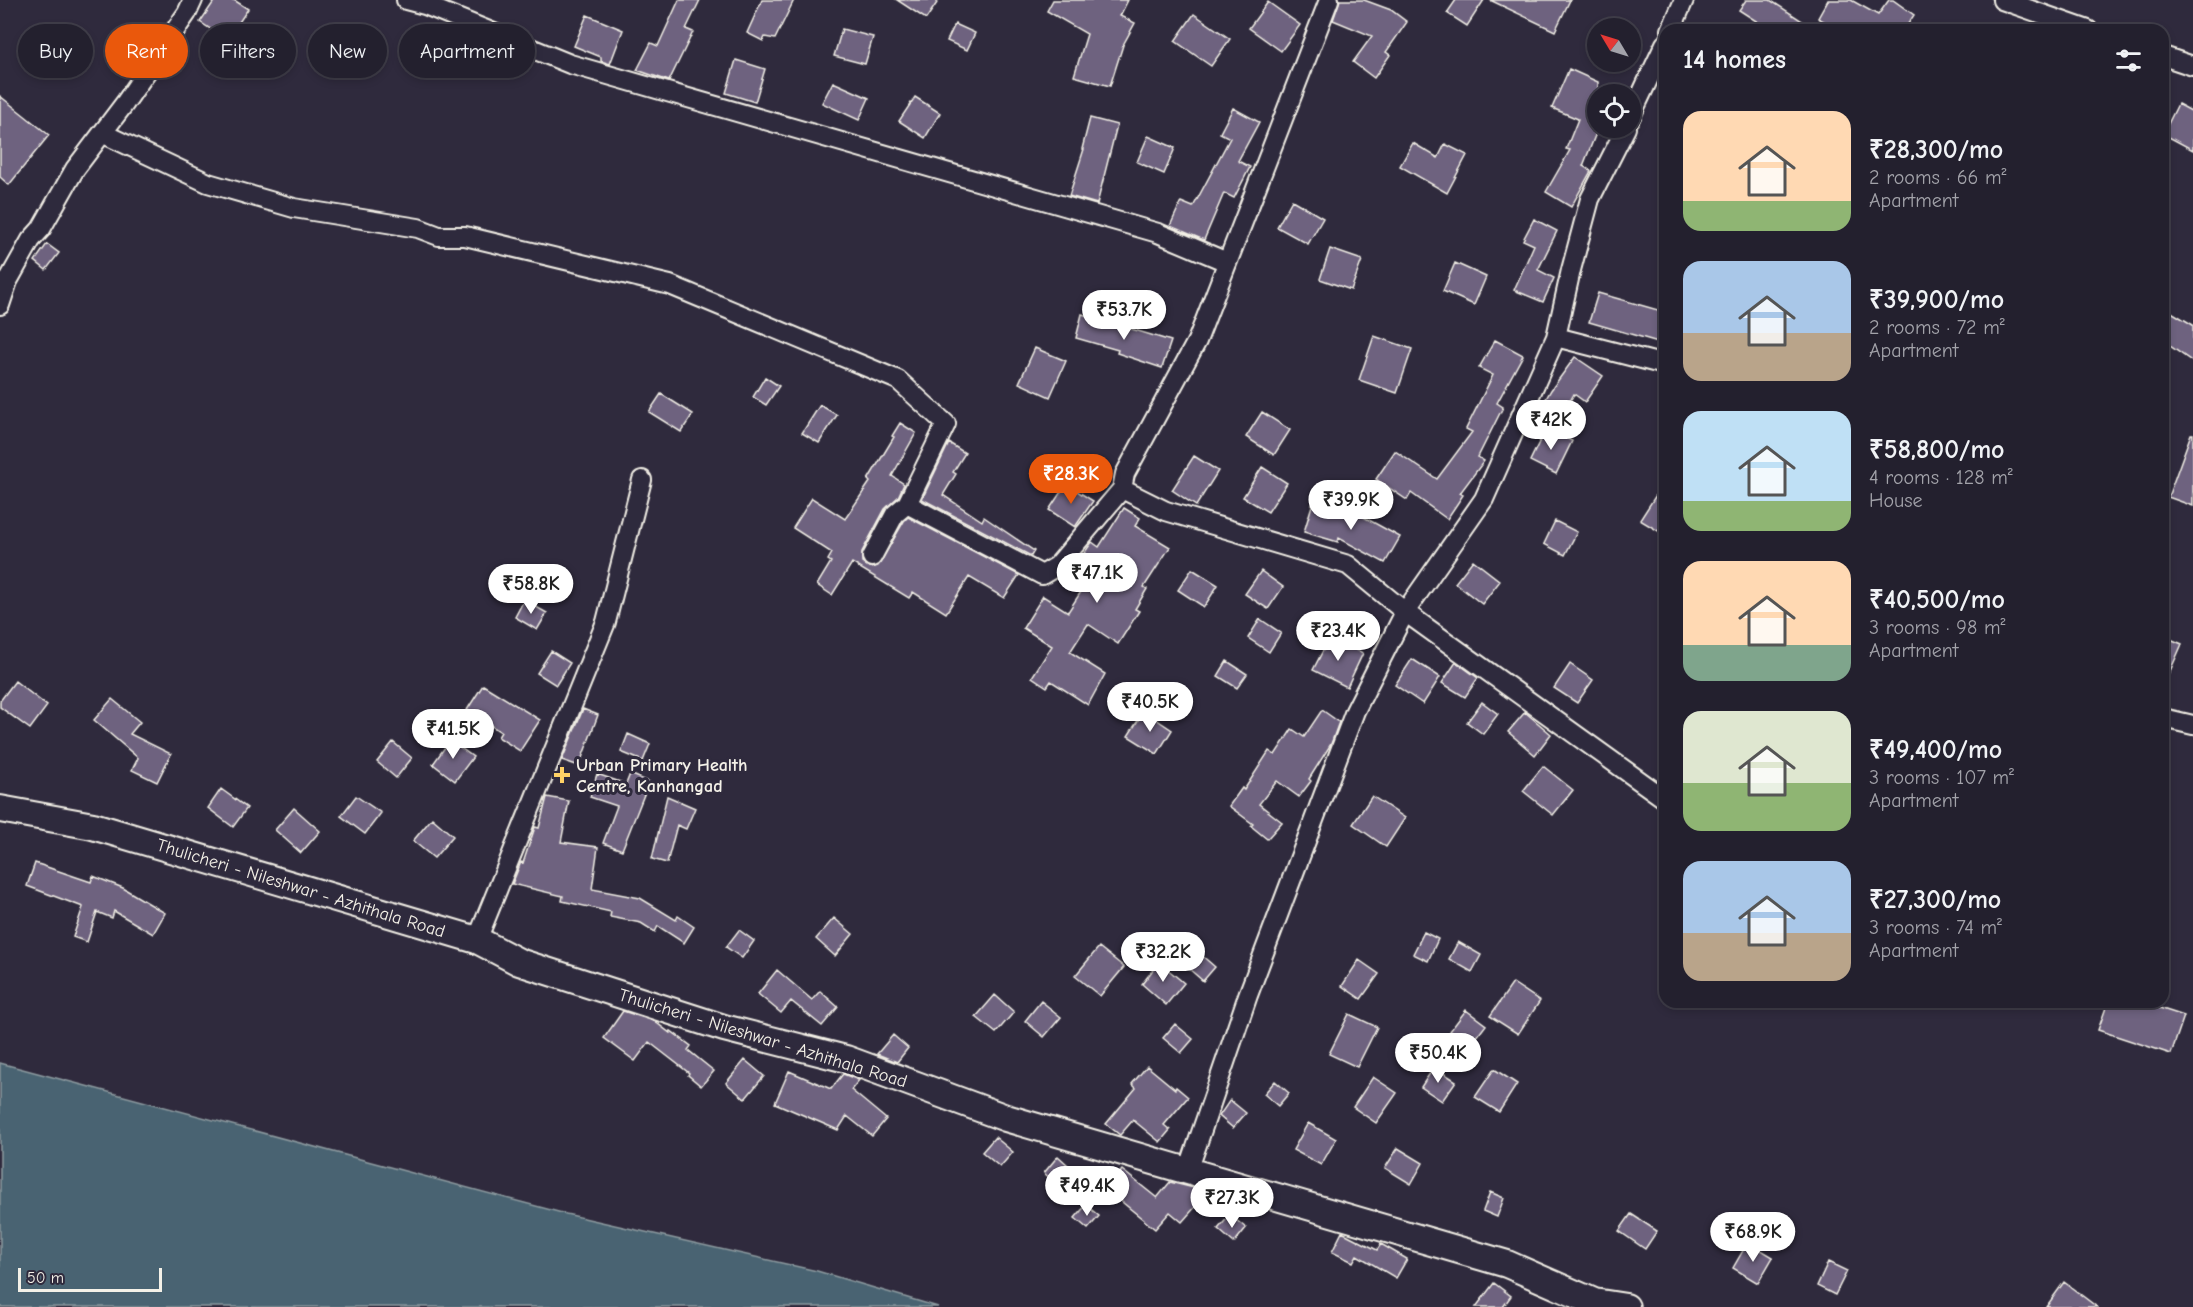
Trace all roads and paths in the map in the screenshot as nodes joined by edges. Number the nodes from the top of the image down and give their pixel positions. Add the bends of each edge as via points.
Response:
1 (192, 0) edge
2 (406, 0) edge
3 (1329, 0) edge
4 (1684, 0) edge
5 (2002, 0) edge
6 (428, 2) edge
7 (1674, 24) edge
8 (2071, 24) edge
9 (1659, 57) edge
10 (2169, 58) edge
11 (2193, 66) edge
12 (1641, 95) edge
13 (102, 133) junction
14 (1621, 138) edge
15 (1227, 262) junction
16 (0, 305) edge
17 (1556, 337) junction
18 (1659, 363) edge
19 (642, 480) dead end
20 (1122, 489) junction
21 (907, 504) junction
22 (872, 557) dead end
23 (1405, 612) junction
24 (2169, 719) edge
25 (2193, 725) edge
26 (1659, 795) edge
27 (0, 809) edge
28 (477, 940) junction
29 (1188, 1171) junction
30 (1626, 1307) edge

1 - 13 street via 187,13
2 - 6 street
3 - 15 street
4 - 7 street
5 - 8 street
6 - 15 street via 570,64 1158,233
9 - 12 street
10 - 11 street
13 - 16 street via 31,240 8,280
13 - 21 street via 208,183 294,208 418,228 439,236 465,236 670,285 898,380 946,424
14 - 17 street via 1590,199
15 - 20 street via 1197,341 1125,474
17 - 18 street
17 - 23 street via 1484,500
19 - 28 street via 606,622
20 - 21 street via 1057,566 1042,575
20 - 23 street via 1166,511 1348,565
21 - 22 street via 895,514
23 - 26 street
23 - 29 street via 1355,711 1248,995
24 - 25 street
27 - 28 main road, Thulicheri - Nileshwar - Azhithala Road via 93,826
28 - 29 main road, Thulicheri - Nileshwar - Azhithala Road via 530,966 724,1028 846,1059 1006,1118
29 - 30 main road, Thulicheri - Nileshwar - Azhithala Road via 1507,1264 1594,1302

